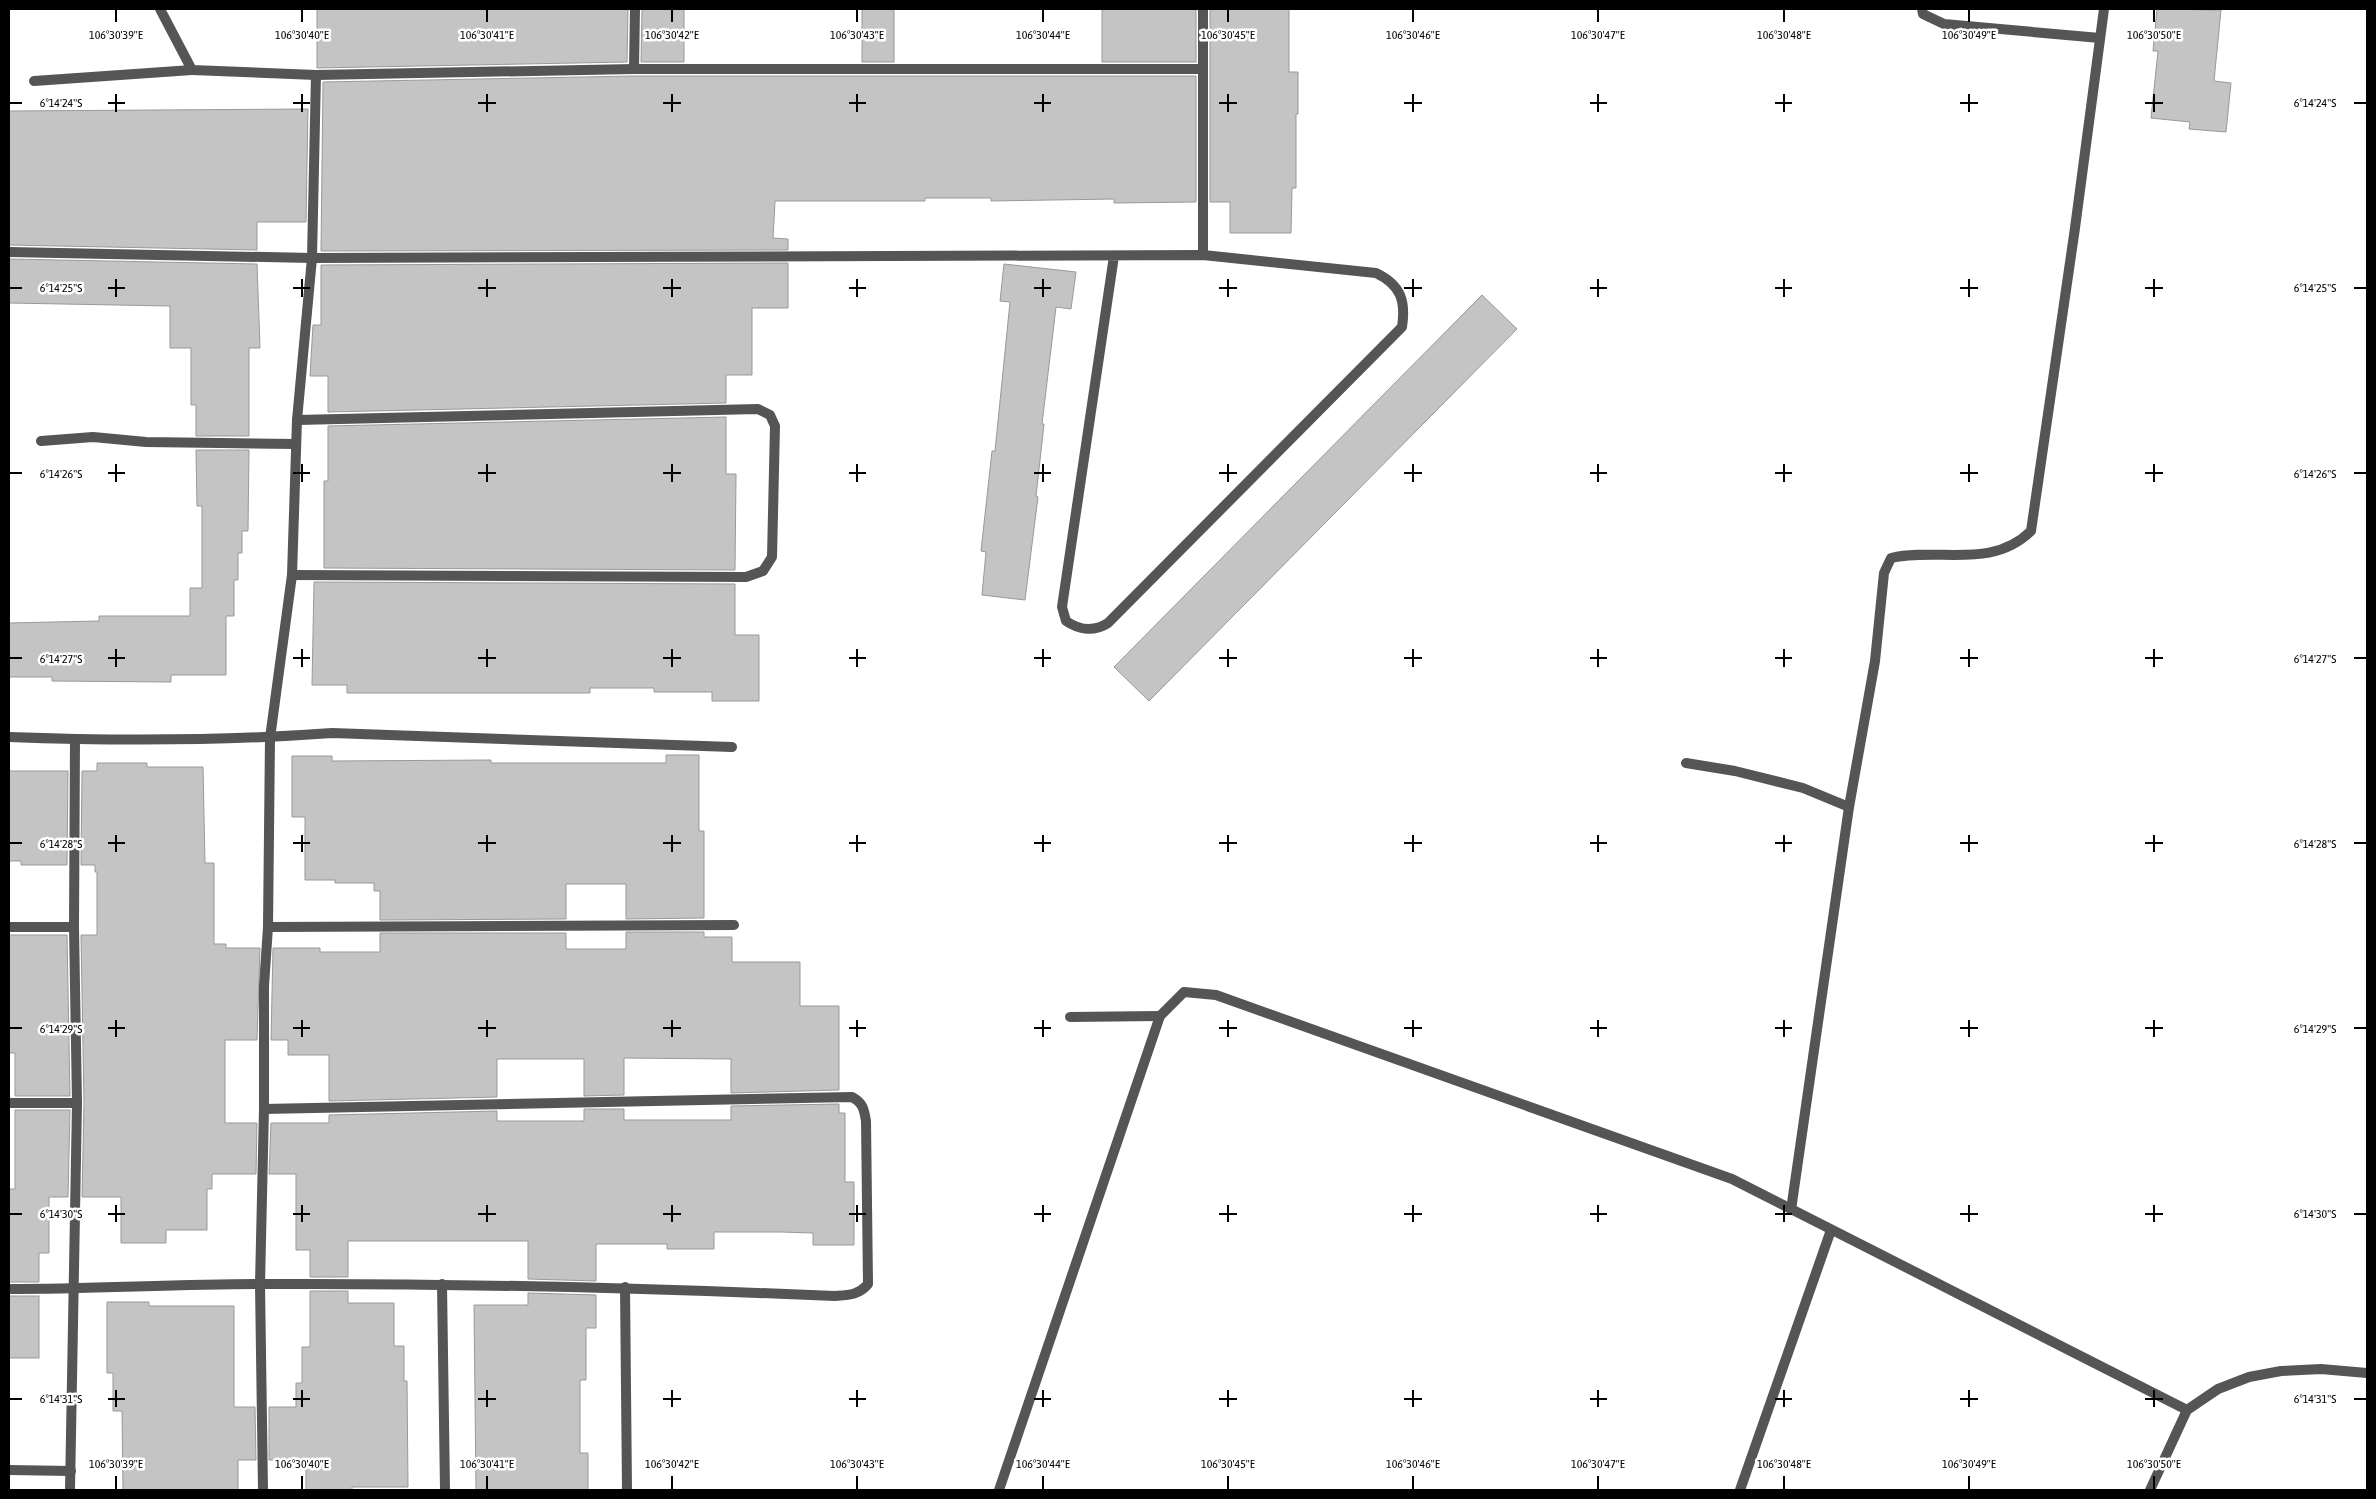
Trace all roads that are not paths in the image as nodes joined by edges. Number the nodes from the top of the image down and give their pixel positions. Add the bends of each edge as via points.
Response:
1 (160, 9) edge
2 (634, 9) edge
3 (1203, 9) edge
4 (1922, 9) edge
5 (2104, 9) edge
6 (2100, 38) junction
7 (634, 69) junction
8 (1203, 69) junction
9 (192, 70) junction
10 (316, 75) junction
11 (34, 81) dead end
12 (9, 252) edge
13 (1203, 255) junction
14 (1114, 256) junction
15 (312, 258) junction
16 (297, 420) junction
17 (42, 442) dead end
18 (296, 444) junction
19 (292, 575) junction
20 (9, 737) edge
21 (270, 738) junction
22 (75, 739) junction
23 (732, 747) dead end
24 (1686, 763) dead end
25 (1849, 807) junction
26 (734, 925) dead end
27 (9, 927) edge
28 (74, 927) junction
29 (268, 927) junction
30 (1070, 1016) dead end
31 (1160, 1016) junction
32 (9, 1103) edge
33 (77, 1103) junction
34 (264, 1109) junction
35 (1791, 1210) junction
36 (1831, 1230) junction
37 (260, 1284) junction
38 (442, 1284) junction
39 (625, 1287) junction
40 (9, 1289) edge
41 (73, 1289) junction
42 (2367, 1373) edge
43 (2187, 1410) junction
44 (9, 1470) edge
45 (72, 1471) junction
46 (70, 1490) edge
47 (263, 1490) edge
48 (445, 1490) edge
49 (627, 1490) edge
50 (999, 1490) edge
51 (1740, 1490) edge
52 (2150, 1490) edge

1 - 9 street
2 - 7 street
3 - 8 street
4 - 6 street via 1923,14 1944,24
5 - 6 street
6 - 25 street via 2031,531 2019,543 1970,556 1905,555 1891,558 1884,573 1875,661
7 - 8 street
7 - 10 street
8 - 13 street
9 - 10 street
9 - 11 street
10 - 15 street
12 - 15 street
13 - 14 street
13 - 14 street via 1376,273 1388,279 1400,296 1405,308 1402,327 1108,623 1100,628 1080,628 1066,621 1062,607
14 - 15 street
15 - 16 street
16 - 18 street
16 - 19 street via 758,410 770,415 775,426 772,557 763,571 746,577
17 - 18 street via 94,438
18 - 19 street
19 - 21 street
20 - 22 street
21 - 22 street
21 - 23 street via 332,733
21 - 29 street
22 - 28 street
24 - 25 street via 1803,788
25 - 35 street
26 - 29 street
27 - 28 street
28 - 33 street
29 - 34 street via 264,986
30 - 31 street
31 - 35 street via 1184,992 1216,994 1732,1179
31 - 50 street
32 - 33 street
33 - 41 street
34 - 37 street
34 - 39 street via 844,1095 859,1100 866,1120 869,1273 868,1284 863,1290 835,1296
35 - 36 street
36 - 43 street
36 - 51 street
37 - 38 street
37 - 41 street
37 - 47 street
38 - 39 street
38 - 48 street
39 - 49 street
40 - 41 street
41 - 45 street
42 - 43 street via 2322,1369 2249,1377 2218,1389
43 - 52 street
44 - 45 street
45 - 46 street

